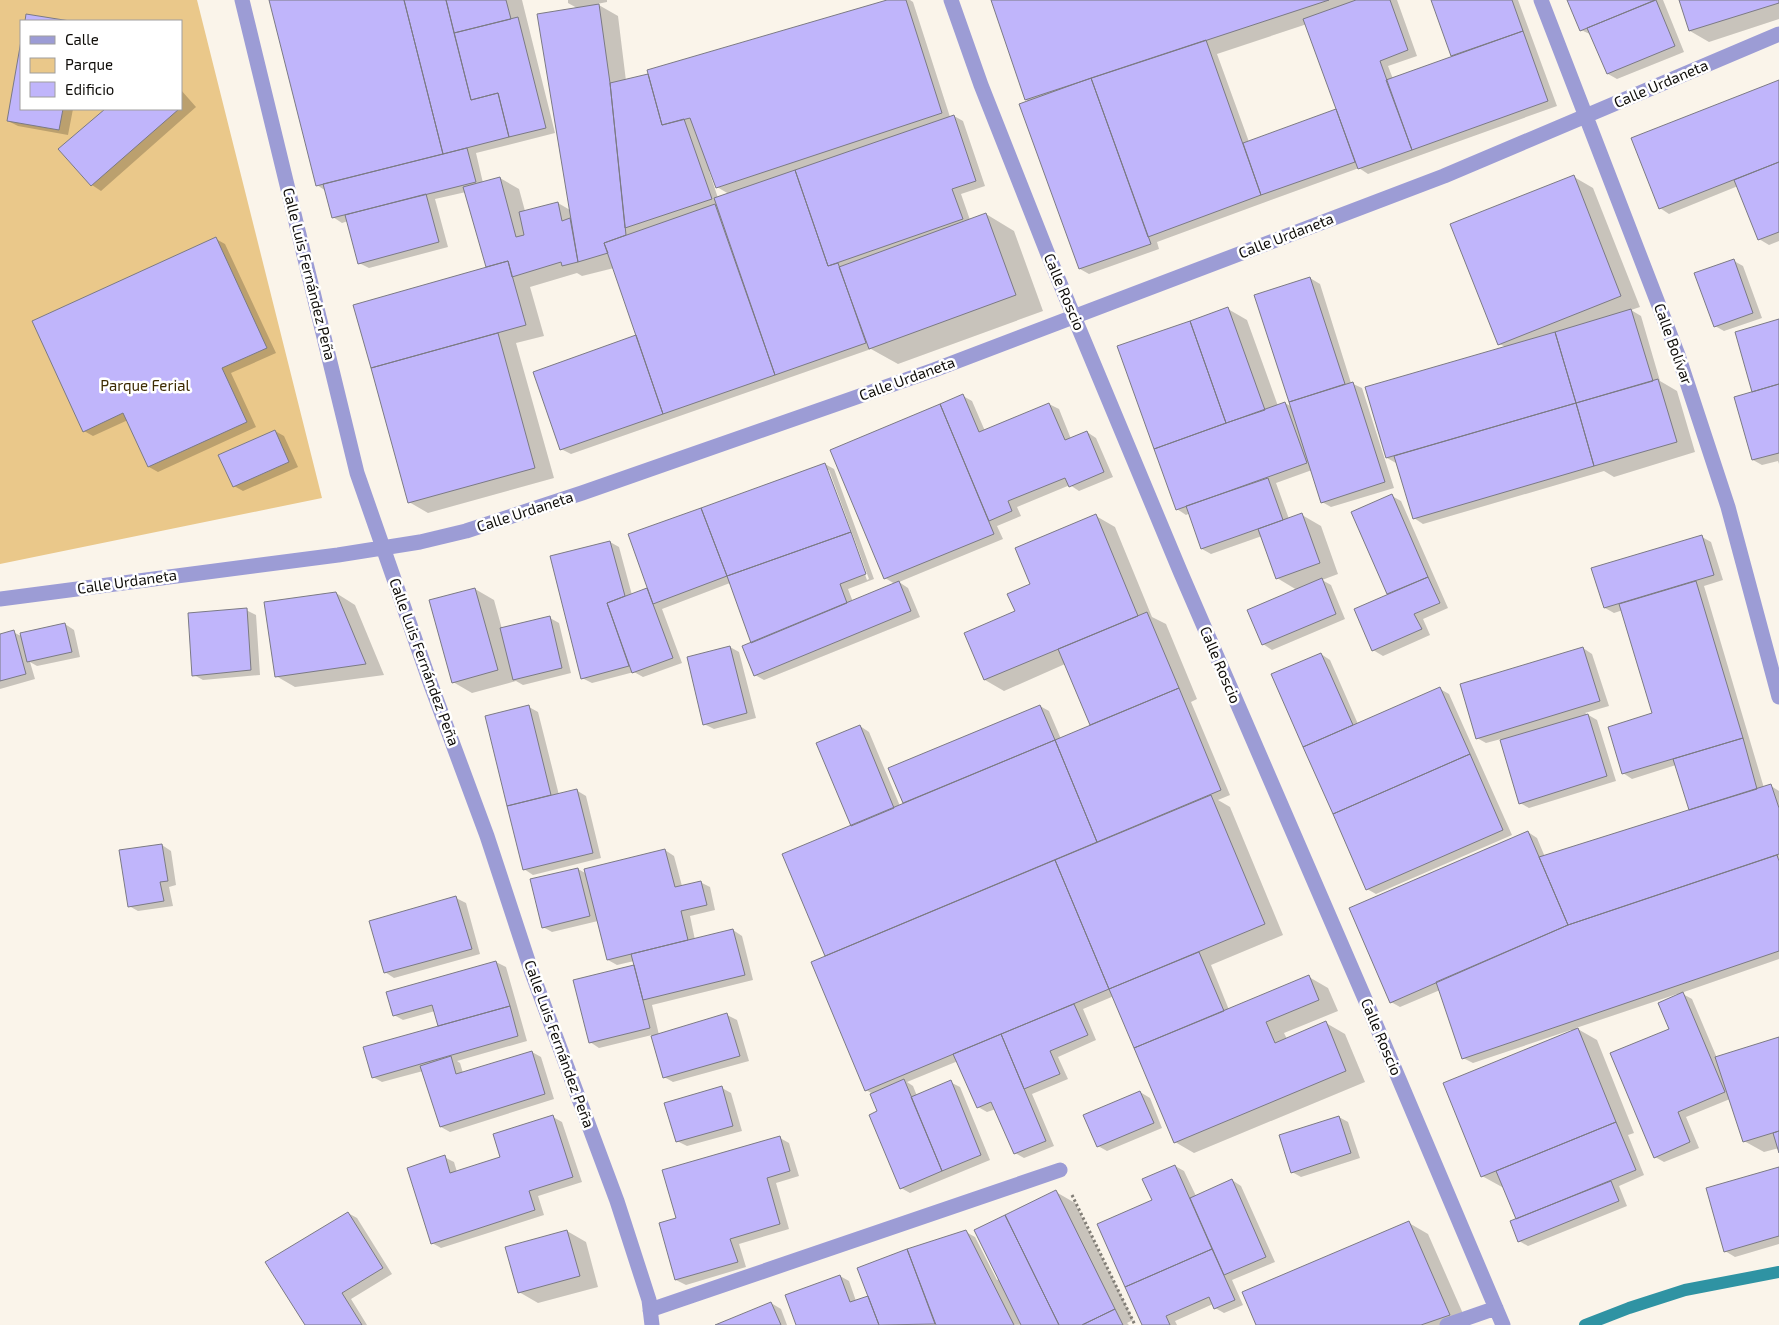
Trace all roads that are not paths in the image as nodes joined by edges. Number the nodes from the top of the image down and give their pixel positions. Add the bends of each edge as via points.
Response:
1 (242, 0) edge
2 (951, 0) edge
3 (1541, 0) edge
4 (1779, 34) edge
5 (1586, 116) junction
6 (1074, 317) junction
7 (383, 548) junction
8 (0, 599) edge
9 (1779, 698) edge
10 (1060, 1170) road end
11 (1496, 1308) junction
12 (651, 1317) edge
13 (1447, 1325) edge
14 (1503, 1325) edge

1 - 7 street, Calle Luis Fernández Peña via 357,473
2 - 6 street, Calle Roscio via 981,85
3 - 5 street, Calle Bolívar
4 - 5 street, Calle Urdaneta
5 - 6 street, Calle Urdaneta via 1444,176
5 - 9 street, Calle Bolívar via 1700,418 1728,507
6 - 7 street, Calle Urdaneta via 934,370 582,493 466,530
6 - 11 street, Calle Roscio
7 - 8 street, Calle Urdaneta
7 - 12 street, Calle Luis Fernández Peña via 487,836 532,973 617,1201 649,1300
10 - 12 street
11 - 13 street
11 - 14 street, Calle Roscio

